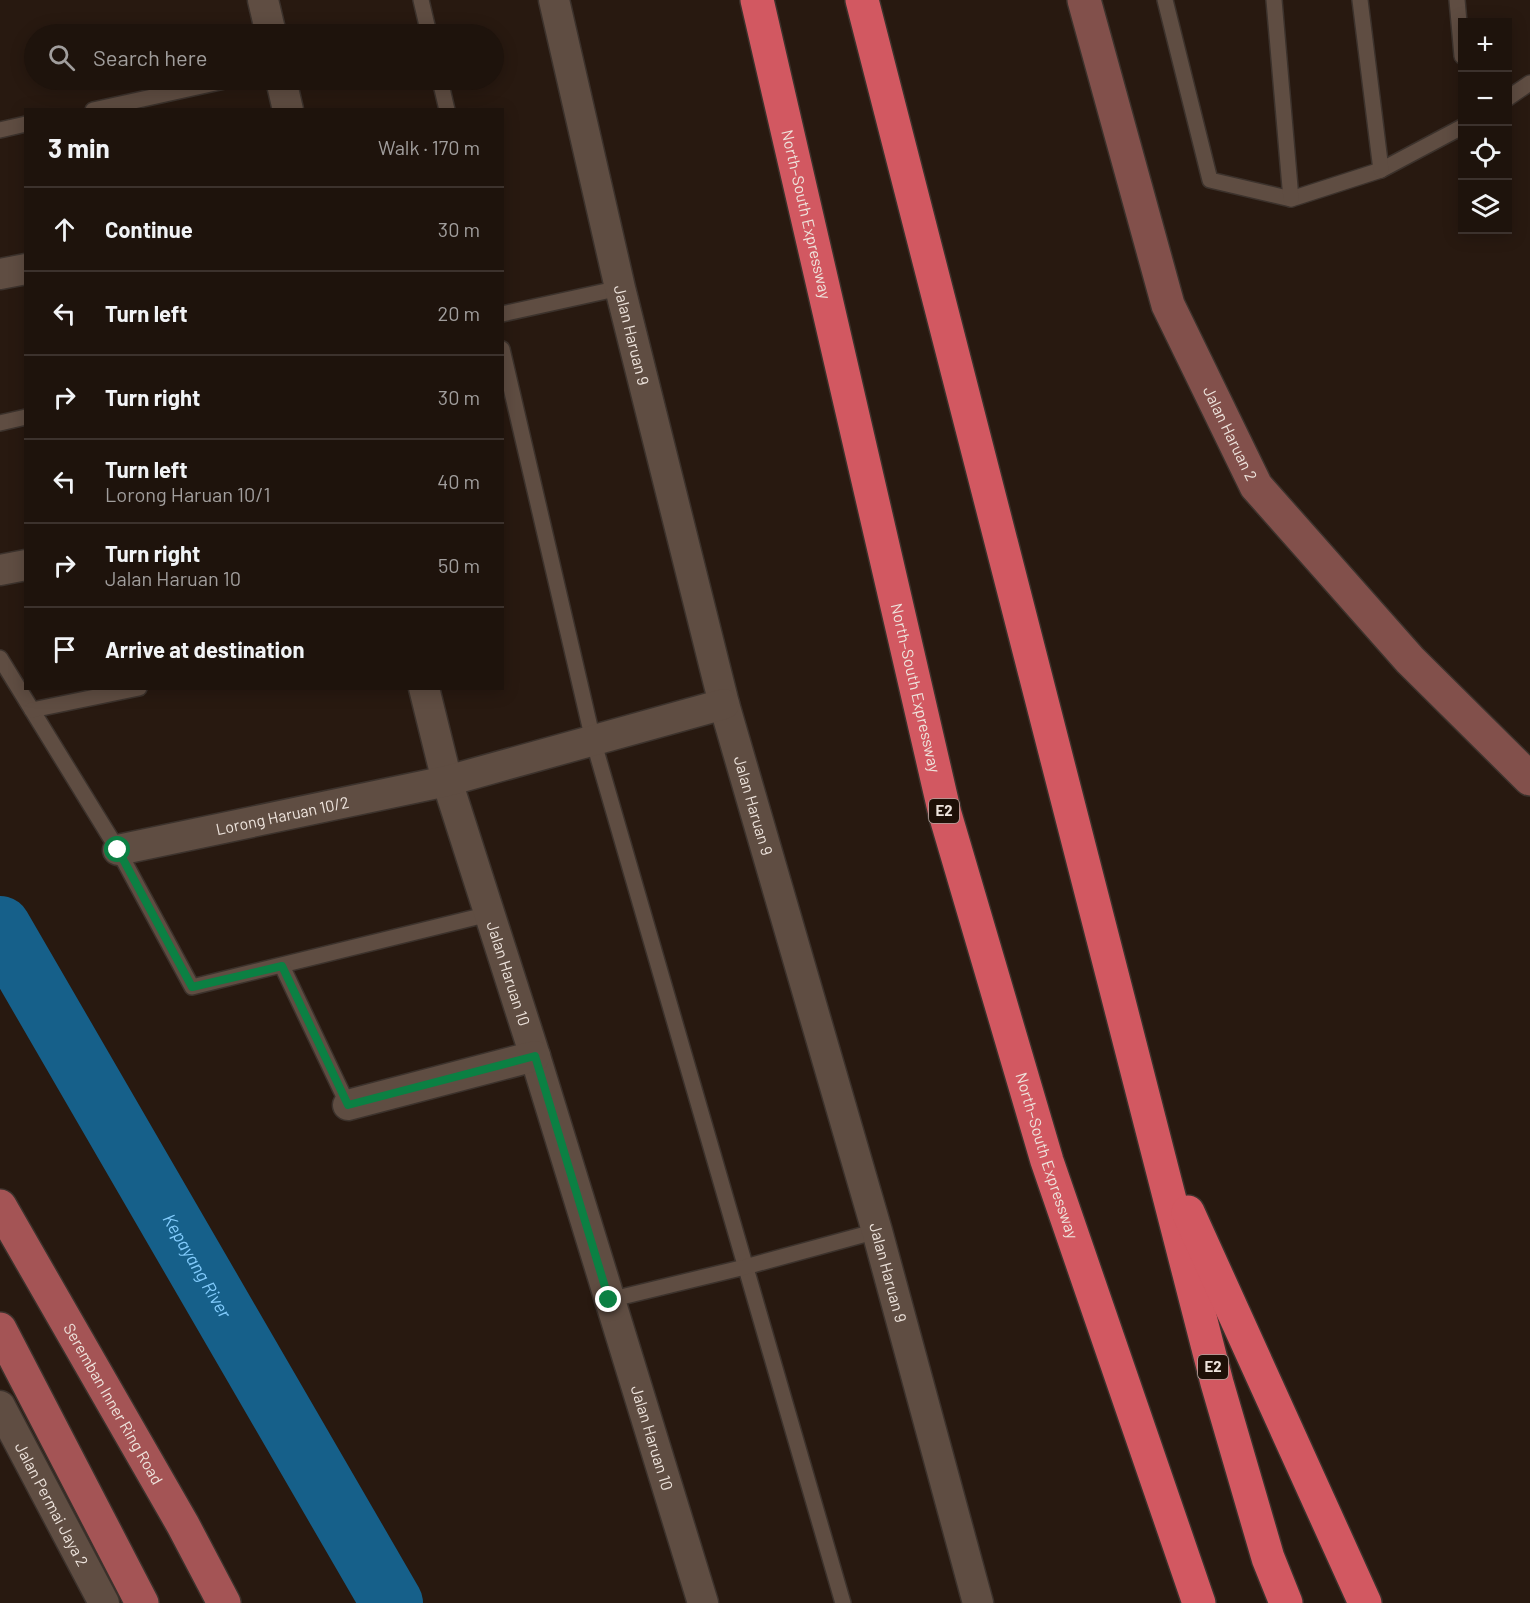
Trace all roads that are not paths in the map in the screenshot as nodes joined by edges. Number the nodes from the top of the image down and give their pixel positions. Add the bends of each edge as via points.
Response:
1 (263, 0) edge
2 (421, 0) edge
3 (554, 0) edge
4 (757, 0) edge
5 (862, 0) edge
6 (1084, 0) edge
7 (1165, 0) edge
8 (1274, 0) edge
9 (1360, 0) edge
10 (1457, 0) edge
11 (1459, 18) edge
12 (269, 24) edge
13 (427, 24) edge
14 (1530, 83) edge
15 (184, 90) edge
16 (283, 90) edge
17 (442, 90) edge
18 (1512, 95) edge
19 (102, 108) edge
20 (287, 108) edge
21 (447, 108) edge
22 (24, 124) edge
23 (1458, 129) edge
24 (0, 130) edge
25 (1381, 170) junction
26 (1291, 199) junction
27 (24, 268) edge
28 (0, 274) edge
29 (620, 288) junction
30 (504, 314) edge
31 (504, 359) edge
32 (24, 417) edge
33 (0, 423) edge
34 (24, 565) edge
35 (0, 570) edge
36 (0, 658) edge
37 (129, 690) edge
38 (424, 690) edge
39 (724, 704) junction
40 (32, 710) junction
41 (593, 740) junction
42 (1530, 779) edge
43 (447, 781) junction
44 (118, 850) junction
45 (489, 914) junction
46 (282, 966) junction
47 (535, 1056) junction
48 (348, 1105) joint
49 (1151, 1128) junction
50 (0, 1206) edge
51 (877, 1231) junction
52 (745, 1267) junction
53 (609, 1300) junction
54 (0, 1329) edge
55 (3, 1422) edge
56 (104, 1603) edge
57 (142, 1603) edge
58 (224, 1603) edge
59 (703, 1603) edge
60 (843, 1603) edge
61 (978, 1603) edge
62 (1199, 1603) edge
63 (1286, 1603) edge
64 (1365, 1603) edge

1 - 12 street
2 - 13 lane
3 - 29 street, Jalan Haruan 9
4 - 62 highway, North–South Expressway / E2 via 945,814 1047,1161
5 - 49 highway, E2
6 - 42 main road, Jalan Haruan 2 via 1168,305 1256,486 1410,660
7 - 26 lane via 1210,180
8 - 26 lane
9 - 25 lane
10 - 11 lane
14 - 18 lane
15 - 19 lane
16 - 20 street
17 - 21 lane
22 - 24 lane
23 - 25 lane
25 - 26 lane
27 - 28 street
29 - 30 lane
29 - 39 street, Jalan Haruan 9
31 - 41 lane
32 - 33 lane
34 - 35 street
36 - 40 lane
37 - 40 lane
38 - 43 street, Jalan Haruan 10
39 - 41 street, Lorong Haruan 10/2
39 - 51 street, Jalan Haruan 9
40 - 44 lane
41 - 43 street, Lorong Haruan 10/2
41 - 52 lane
43 - 44 street, Lorong Haruan 10/2
43 - 45 street, Jalan Haruan 10
44 - 46 lane via 192,987
45 - 46 lane
45 - 47 street, Jalan Haruan 10
46 - 48 lane
47 - 48 street
47 - 53 street, Jalan Haruan 10
49 - 63 highway, E2 via 1217,1383 1268,1558
49 - 64 highway
50 - 58 main road, Seremban Inner Ring Road
51 - 52 lane
51 - 61 street, Jalan Haruan 9
52 - 53 lane
52 - 60 lane
53 - 59 street, Jalan Haruan 10
54 - 57 main road
55 - 56 street, Jalan Permai Jaya 2

